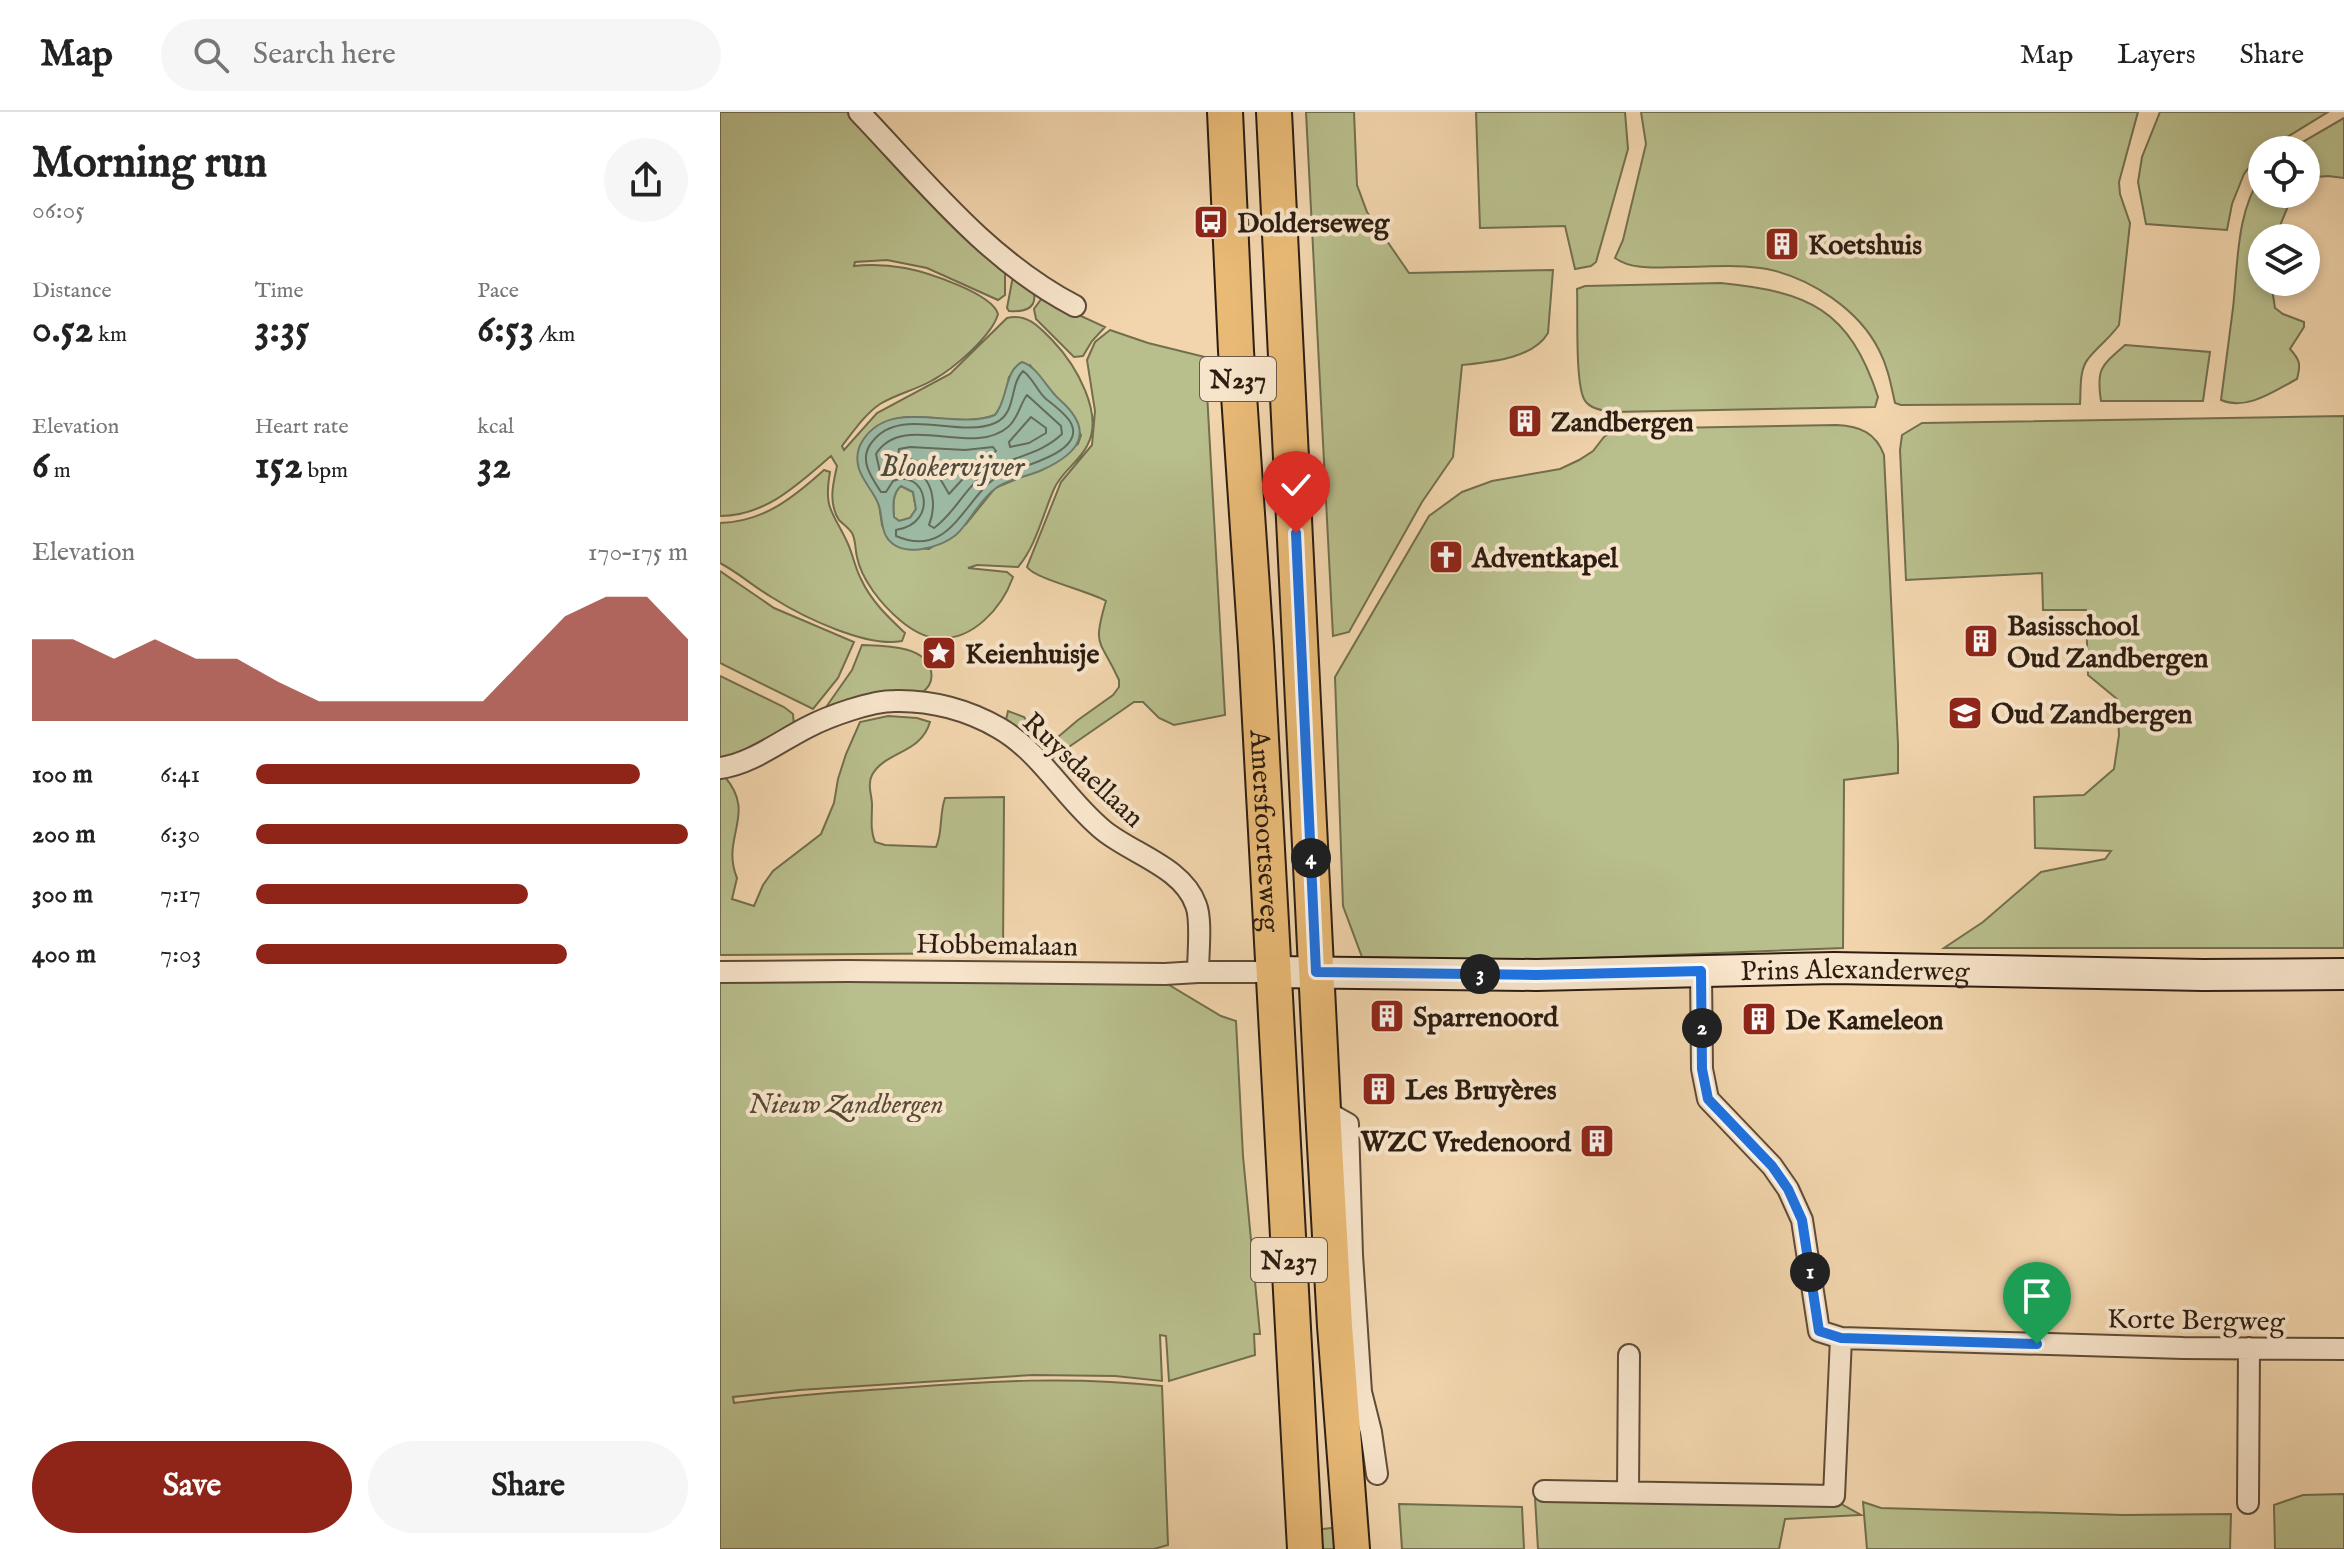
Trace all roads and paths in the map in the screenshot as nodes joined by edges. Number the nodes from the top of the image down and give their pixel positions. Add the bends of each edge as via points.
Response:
1 (859, 112) edge
2 (1225, 112) edge
3 (1274, 112) edge
4 (1075, 306) dead end
5 (720, 768) edge
6 (1701, 971) junction
7 (720, 972) edge
8 (1198, 972) junction
9 (1273, 972) junction
10 (1316, 972) junction
11 (2344, 974) edge
12 (1323, 1110) junction
13 (1841, 1338) junction
14 (2249, 1348) junction
15 (2344, 1349) edge
16 (1629, 1355) dead end
17 (1377, 1474) dead end
18 (1544, 1491) dead end
19 (1628, 1492) junction
20 (2248, 1503) dead end
21 (1305, 1549) edge
22 (1352, 1549) edge

1 - 4 street via 1012,266
2 - 9 main road, Amersfoortseweg / N237
3 - 10 main road, Amersfoortseweg / N237
5 - 8 street, Ruysdaellaan via 811,725 891,700 975,716 1003,730 1030,754 1102,829 1186,887 1197,906
6 - 10 street, Prins Alexanderweg
6 - 11 street, Prins Alexanderweg
6 - 13 street via 1702,1069 1708,1099 1788,1189 1802,1220 1819,1331
7 - 8 street, Hobbemalaan
8 - 9 street, Hobbemalaan
9 - 10 street, Prins Alexanderweg
9 - 21 main road, Amersfoortseweg / N237
10 - 12 main road, Amersfoortseweg / N237
12 - 17 street via 1348,1124 1361,1392
12 - 22 main road, Amersfoortseweg / N237
13 - 14 street, Korte Bergweg
13 - 19 street via 1834,1496
14 - 15 street, Korte Bergweg
14 - 20 street
16 - 19 street
18 - 19 street

